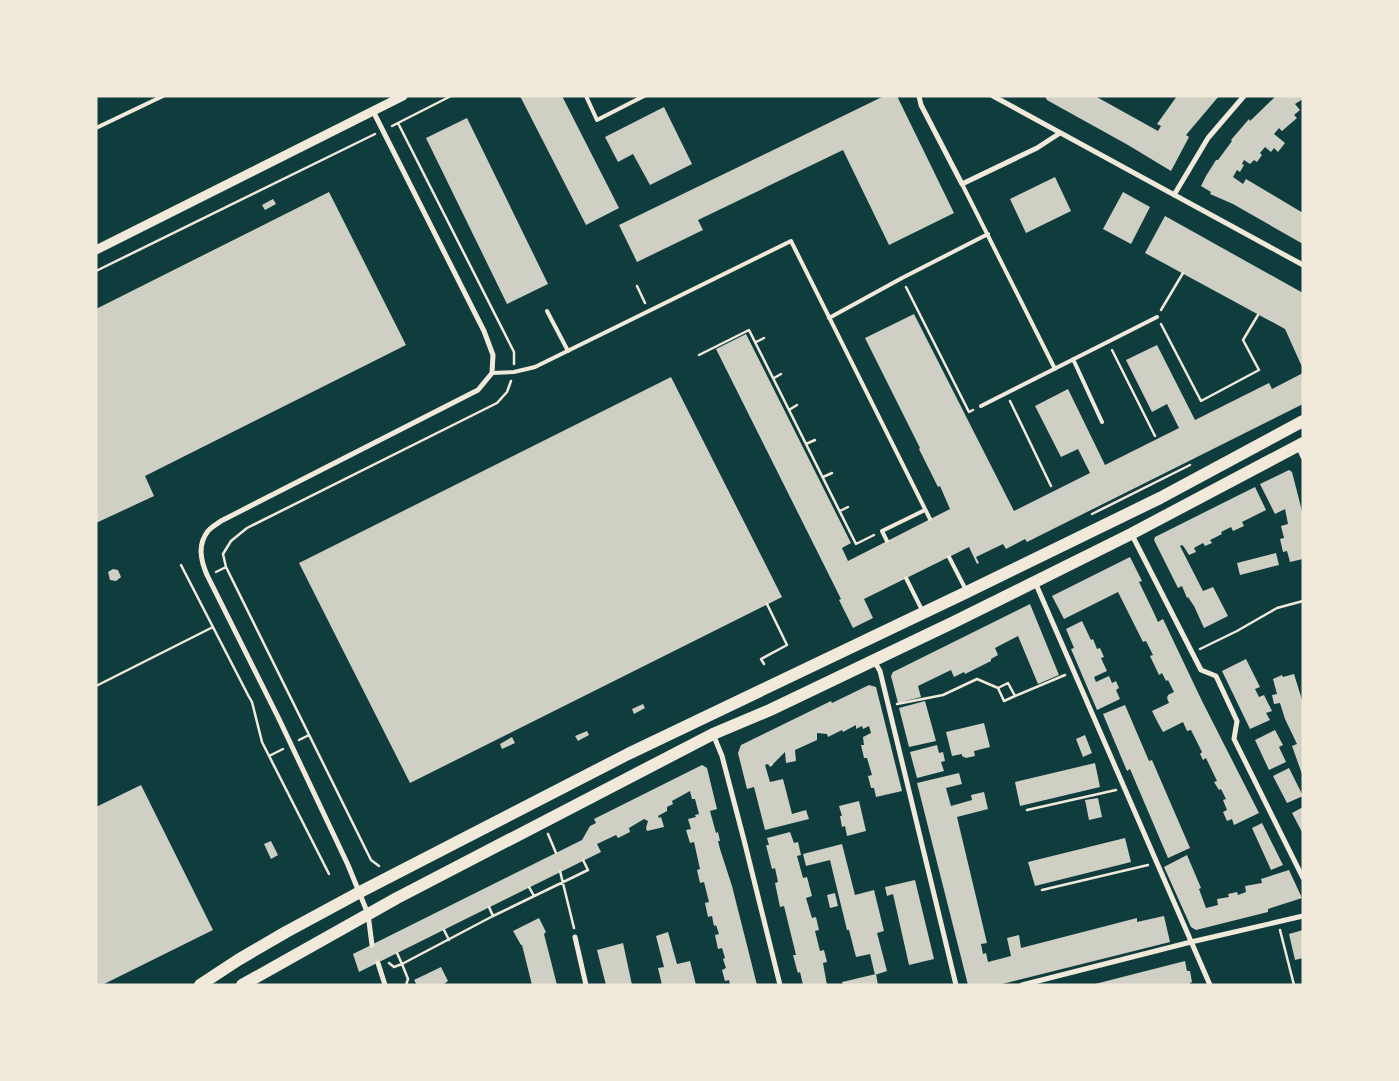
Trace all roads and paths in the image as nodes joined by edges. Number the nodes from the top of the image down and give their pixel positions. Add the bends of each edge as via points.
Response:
1 (163, 96) edge
2 (403, 96) edge
3 (451, 96) edge
4 (586, 96) edge
5 (644, 96) edge
6 (919, 96) edge
7 (993, 96) edge
8 (1244, 96) edge
9 (373, 111) junction
10 (398, 123) junction
11 (96, 128) edge
12 (383, 131) junction
13 (1060, 133) junction
14 (962, 184) junction
15 (1174, 195) junction
16 (988, 234) junction
17 (96, 250) edge
18 (1303, 265) edge
19 (96, 271) edge
20 (1183, 274) dead end
21 (902, 278) junction
22 (637, 286) dead end
23 (546, 311) dead end
24 (649, 311) junction
25 (1258, 314) dead end
26 (1157, 317) junction
27 (829, 318) junction
28 (764, 338) dead end
29 (755, 342) junction
30 (1108, 342) junction
31 (568, 351) junction
32 (699, 355) dead end
33 (1073, 360) junction
34 (1055, 368) junction
35 (514, 372) junction
36 (492, 373) junction
37 (781, 374) dead end
38 (773, 378) junction
39 (1006, 393) junction
40 (797, 405) dead end
41 (981, 406) joint
42 (789, 410) junction
43 (1303, 421) edge
44 (1102, 422) dead end
45 (1155, 436) dead end
46 (815, 440) dead end
47 (806, 444) junction
48 (1301, 449) edge
49 (1197, 461) dead end
50 (832, 473) dead end
51 (823, 477) junction
52 (1051, 486) dead end
53 (848, 507) dead end
54 (925, 510) junction
55 (840, 511) junction
56 (1091, 515) dead end
57 (930, 519) dead end
58 (882, 532) junction
59 (1131, 534) junction
60 (887, 541) dead end
61 (949, 557) dead end
62 (181, 565) dead end
63 (906, 578) dead end
64 (1035, 582) junction
65 (967, 592) junction
66 (1303, 601) edge
67 (767, 604) dead end
68 (924, 613) junction
69 (213, 627) junction
70 (1192, 652) junction
71 (874, 660) junction
72 (764, 664) dead end
73 (1074, 672) junction
74 (96, 686) edge
75 (998, 688) junction
76 (1015, 696) junction
77 (888, 706) junction
78 (713, 734) junction
79 (1124, 788) junction
80 (1027, 810) dead end
81 (549, 836) dead end
82 (556, 853) dead end
83 (583, 860) dead end
84 (1157, 863) junction
85 (560, 871) dead end
86 (328, 874) dead end
87 (387, 878) junction
88 (1303, 878) edge
89 (562, 882) junction
90 (530, 887) dead end
91 (1042, 890) dead end
92 (360, 892) junction
93 (534, 896) junction
94 (489, 907) dead end
95 (368, 914) junction
96 (493, 916) junction
97 (1303, 916) edge
98 (1278, 922) junction
99 (444, 930) dead end
100 (575, 937) joint
101 (449, 940) junction
102 (1191, 942) junction
103 (372, 945) dead end
104 (397, 953) dead end
105 (378, 963) dead end
106 (388, 963) dead end
107 (402, 964) junction
108 (200, 985) edge
109 (242, 985) edge
110 (385, 985) edge
111 (406, 985) edge
112 (586, 985) edge
113 (780, 985) edge
114 (956, 985) edge
115 (1022, 985) edge
116 (1210, 985) edge
117 (1294, 985) edge

1 - 11 lane
2 - 9 street
3 - 10 path
4 - 5 lane via 597,120
6 - 14 street
7 - 13 street
8 - 15 street via 1208,138
9 - 12 street
9 - 17 street
10 - 12 path
10 - 35 path via 514,352
12 - 19 path
12 - 36 street via 484,331 493,355
13 - 14 street via 1038,148
13 - 15 street
14 - 16 lane
15 - 18 street
16 - 21 lane
16 - 34 lane
20 - 26 path
21 - 27 lane
21 - 41 path via 969,412
22 - 24 path
23 - 31 lane
24 - 27 lane via 791,241
24 - 31 lane
25 - 26 path via 1243,340 1259,370 1201,400
26 - 30 lane
27 - 54 lane
28 - 29 path
29 - 32 path via 749,330
29 - 38 path
30 - 33 lane
30 - 45 path
31 - 35 lane via 536,367
33 - 34 lane
33 - 44 lane
34 - 39 lane
35 - 36 lane
35 - 87 path via 507,392 497,403 247,528 231,541 223,554 234,584 371,860 380,866
36 - 92 street via 478,390 221,520 201,544 200,556 207,575
37 - 38 path
38 - 42 path
39 - 41 lane
39 - 52 path
40 - 42 path
42 - 47 path
43 - 65 main road via 1160,498
46 - 47 path
47 - 51 path
48 - 59 main road
49 - 56 path
50 - 51 path
51 - 55 path
53 - 55 path
54 - 57 lane
54 - 58 lane
55 - 58 path via 856,544
58 - 60 lane
59 - 64 main road
59 - 70 street
61 - 65 lane
62 - 69 path
63 - 68 lane
64 - 71 main road
64 - 73 street
65 - 68 main road
66 - 70 path via 1277,608
67 - 72 path via 787,645 761,659
68 - 87 main road via 628,754
69 - 74 path
69 - 86 path via 252,702 262,742
70 - 88 street via 1201,670 1216,676 1237,721 1234,739
71 - 77 street via 880,671
71 - 78 main road
73 - 76 path
73 - 79 street
75 - 76 path via 1008,683
75 - 76 path via 1004,701
75 - 77 path via 977,679 943,695
77 - 114 street
78 - 95 main road
78 - 113 street via 722,756
79 - 80 path
79 - 84 street
81 - 82 path
83 - 89 path via 588,870
84 - 91 path
84 - 102 street
85 - 89 path
87 - 92 main road
89 - 93 path
89 - 100 path
90 - 93 path
92 - 95 street
92 - 108 main road
93 - 96 path
94 - 96 path
95 - 103 street
95 - 109 main road
96 - 101 path
97 - 98 street
98 - 102 street
98 - 117 path
99 - 101 path
100 - 112 street
101 - 107 path
102 - 115 street
102 - 116 street
104 - 107 path
105 - 110 street
106 - 107 path via 394,967
107 - 111 path via 408,979

